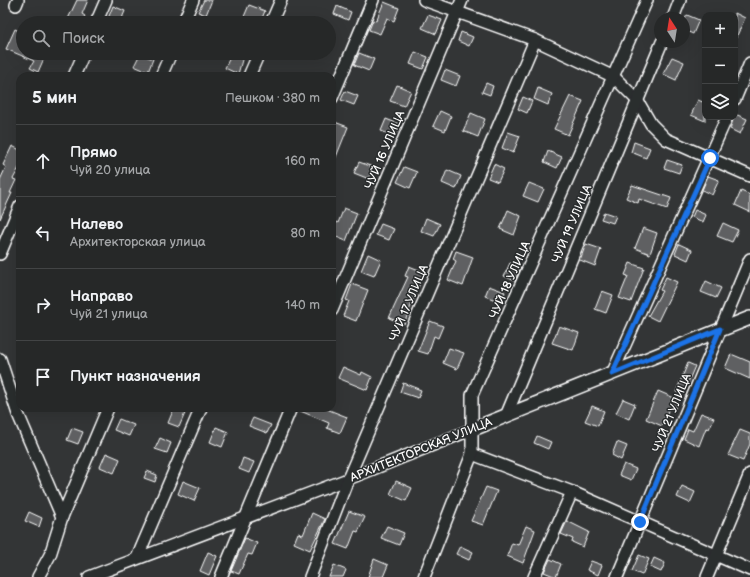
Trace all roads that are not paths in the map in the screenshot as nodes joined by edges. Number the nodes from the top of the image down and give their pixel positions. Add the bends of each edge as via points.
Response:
1 (106, 0) edge
2 (193, 0) edge
3 (281, 0) edge
4 (373, 0) edge
5 (424, 0) edge
6 (462, 0) edge
7 (647, 0) edge
8 (680, 0) edge
9 (675, 12) edge
10 (457, 13) junction
11 (99, 16) edge
12 (186, 16) edge
13 (274, 16) edge
14 (535, 40) junction
15 (659, 48) edge
16 (81, 60) edge
17 (168, 60) edge
18 (256, 60) edge
19 (750, 63) edge
20 (76, 72) edge
21 (163, 72) edge
22 (251, 72) edge
23 (614, 77) junction
24 (336, 88) edge
25 (738, 92) edge
26 (637, 100) junction
27 (726, 120) edge
28 (710, 158) junction
29 (750, 176) edge
30 (16, 216) edge
31 (0, 254) edge
32 (750, 259) edge
33 (336, 300) edge
34 (750, 318) edge
35 (720, 329) junction
36 (0, 359) edge
37 (612, 374) junction
38 (16, 403) edge
39 (19, 412) edge
40 (106, 412) edge
41 (199, 412) edge
42 (289, 412) edge
43 (506, 416) junction
44 (472, 429) junction
45 (472, 454) junction
46 (750, 474) edge
47 (348, 479) junction
48 (572, 492) junction
49 (62, 517) junction
50 (245, 519) junction
51 (640, 522) junction
52 (716, 555) junction
53 (137, 558) junction
54 (750, 570) edge
55 (38, 577) edge
56 (89, 577) edge
57 (221, 577) edge
58 (310, 577) edge
59 (424, 577) edge
60 (534, 577) edge
61 (617, 577) edge
62 (707, 577) edge

1 - 11 street
2 - 12 street
3 - 13 street
4 - 24 street
5 - 10 street
6 - 10 street, ЧУЙ 16 УЛИЦА
7 - 23 street, ЧУЙ 18 УЛИЦА
8 - 9 street
10 - 14 street
10 - 33 street, ЧУЙ 16 УЛИЦА
14 - 23 street
14 - 47 street, ЧУЙ 17 УЛИЦА
15 - 26 street, ЧУЙ 19 УЛИЦА
16 - 20 street
17 - 21 street
18 - 22 street
19 - 25 street
23 - 26 street
23 - 44 street, ЧУЙ 18 УЛИЦА via 472,395
26 - 28 street via 651,124 666,139
26 - 43 street, ЧУЙ 19 УЛИЦА
27 - 28 street
28 - 29 street
28 - 37 street
30 - 31 street
32 - 35 street, ЧУЙ 21 УЛИЦА
34 - 35 street, АРХИТЕКТОРСКАЯ УЛИЦА
35 - 37 street, АРХИТЕКТОРСКАЯ УЛИЦА
35 - 51 street, ЧУЙ 21 УЛИЦА
36 - 38 street
37 - 43 street, АРХИТЕКТОРСКАЯ УЛИЦА
39 - 49 street
40 - 49 street
41 - 53 street
42 - 50 street
43 - 44 street, АРХИТЕКТОРСКАЯ УЛИЦА
44 - 45 street, ЧУЙ 18 УЛИЦА
44 - 47 street, АРХИТЕКТОРСКАЯ УЛИЦА
45 - 48 street
45 - 59 street, ЧУЙ 18 УЛИЦА
46 - 52 street
47 - 50 street, АРХИТЕКТОРСКАЯ УЛИЦА
47 - 58 street, ЧУЙ 17 УЛИЦА
48 - 51 street
48 - 60 street
49 - 55 street via 50,555
50 - 53 street, АРХИТЕКТОРСКАЯ УЛИЦА
50 - 57 street
51 - 52 street
51 - 61 street, ЧУЙ 21 УЛИЦА
52 - 54 street
52 - 62 street
53 - 56 street, АРХИТЕКТОРСКАЯ УЛИЦА

